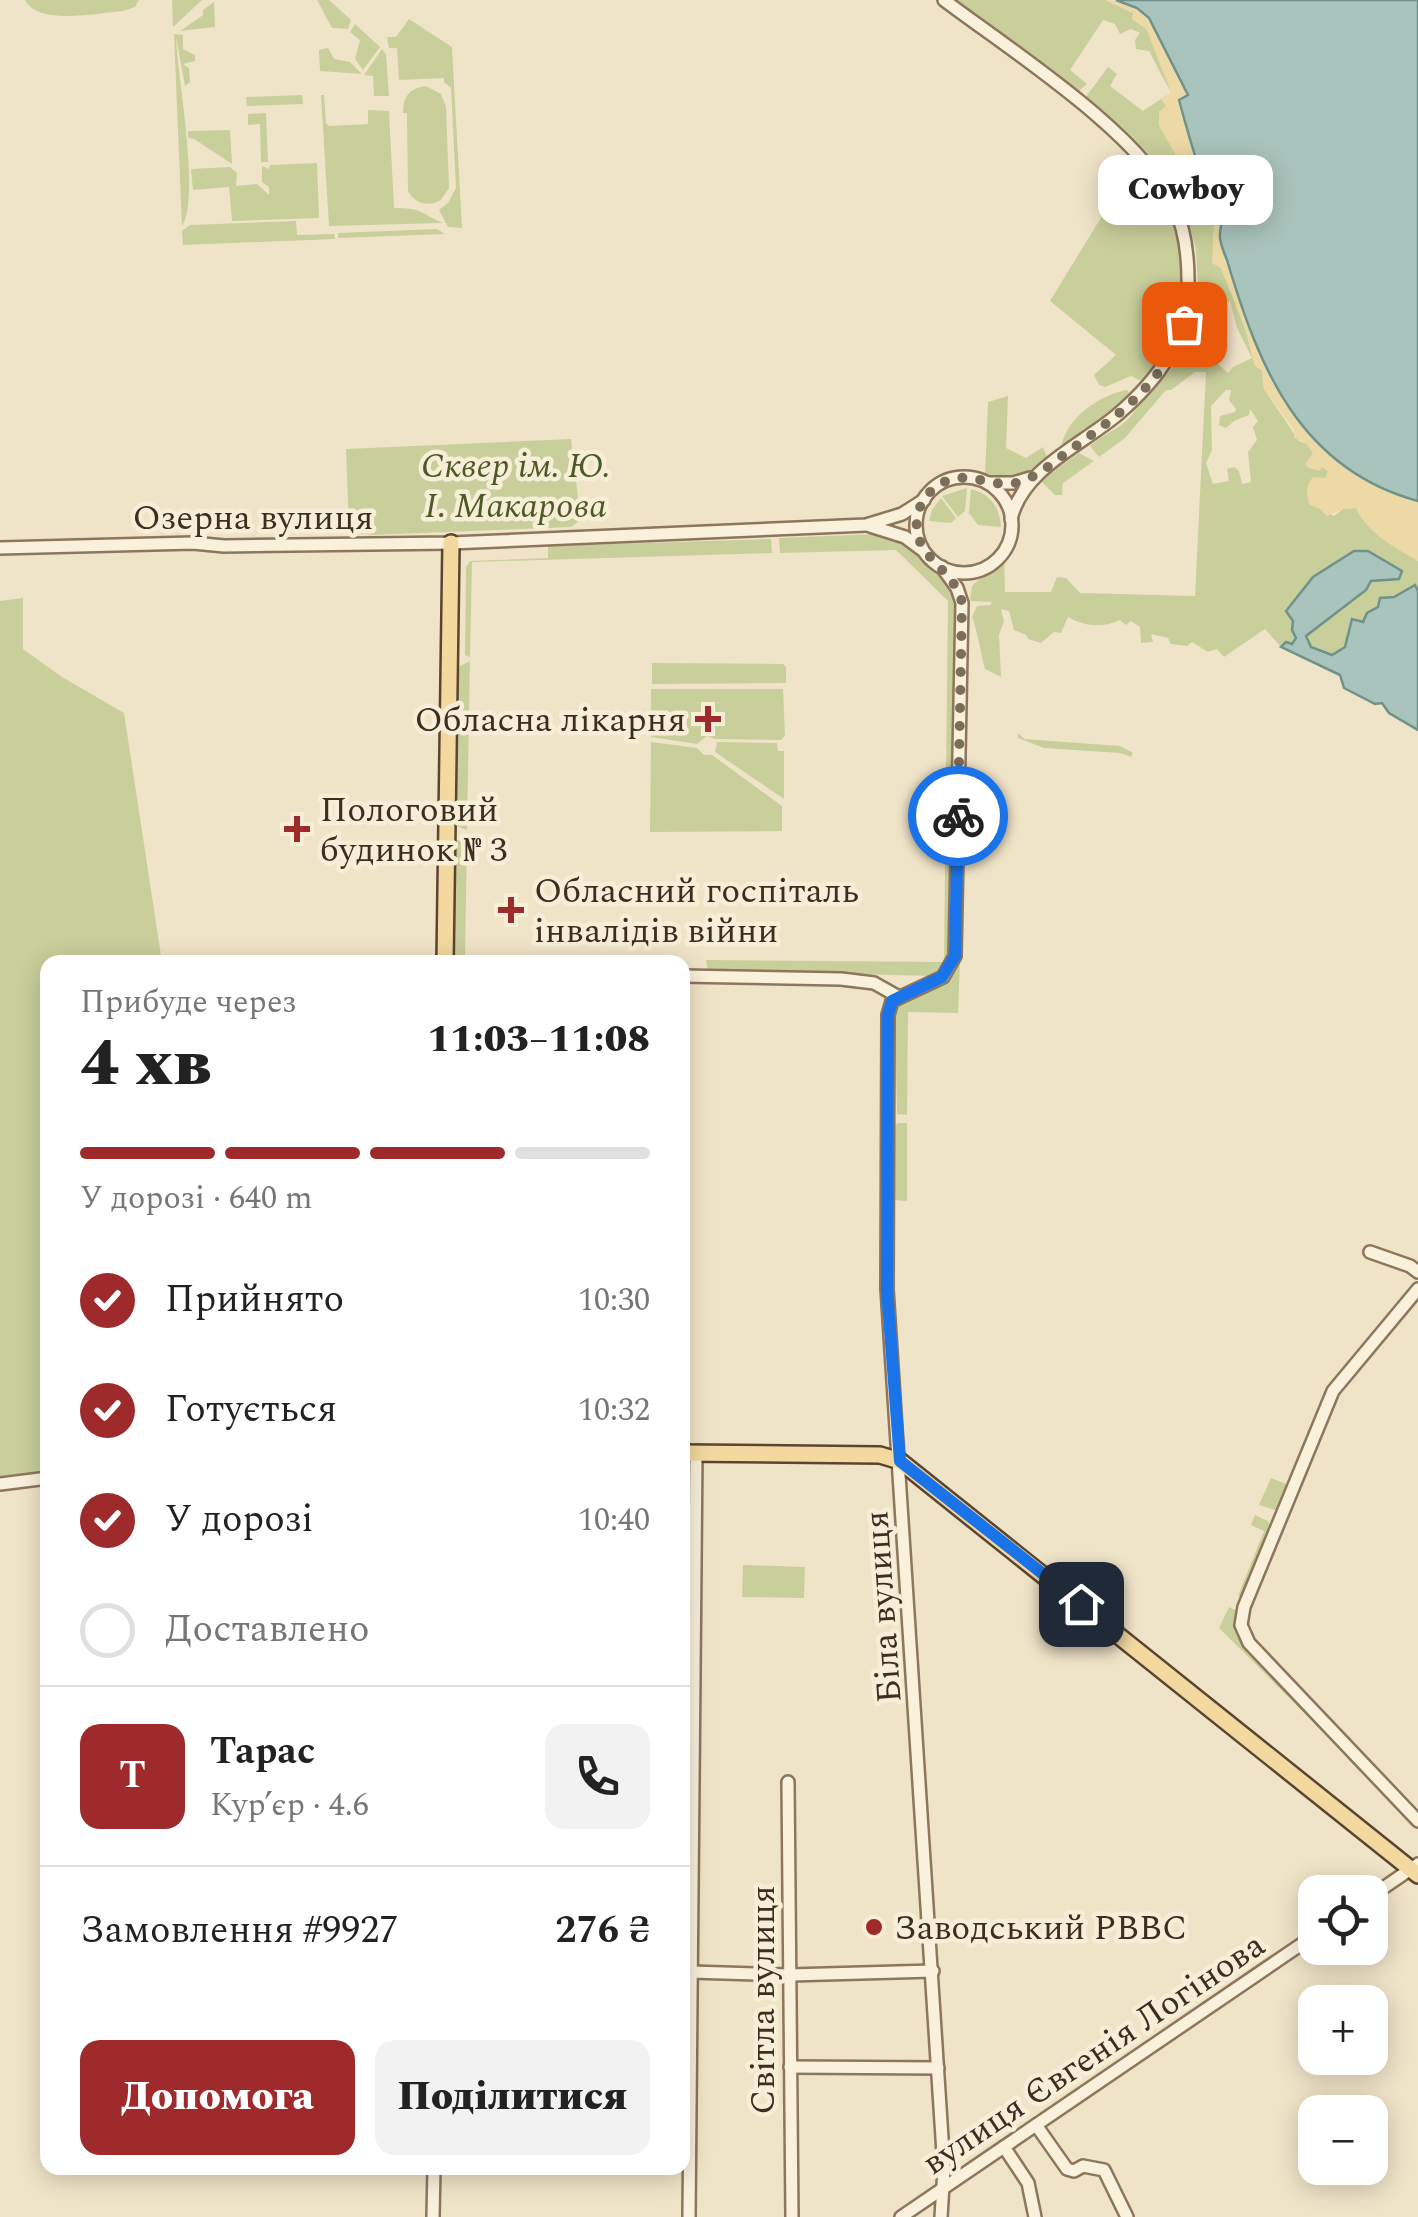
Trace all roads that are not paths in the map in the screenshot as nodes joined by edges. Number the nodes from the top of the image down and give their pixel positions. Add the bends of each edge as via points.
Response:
1 (944, 0) edge
2 (1038, 474) junction
3 (986, 482) junction
4 (924, 500) junction
5 (1012, 519) junction
6 (866, 525) junction
7 (451, 543) junction
8 (0, 548) edge
9 (925, 552) junction
10 (942, 568) junction
11 (982, 570) junction
12 (962, 603) junction
13 (445, 955) edge
14 (690, 976) edge
15 (899, 997) junction
16 (1370, 1252) dead end
17 (1418, 1272) edge
18 (1418, 1288) edge
19 (690, 1453) edge
20 (900, 1461) junction
21 (40, 1479) edge
22 (0, 1484) edge
23 (690, 1712) edge
24 (788, 1782) dead end
25 (1418, 1821) edge
26 (1416, 1869) edge
27 (1388, 1886) edge
28 (1298, 1947) edge
29 (932, 1971) junction
30 (691, 1972) junction
31 (790, 1975) junction
32 (790, 2068) junction
33 (938, 2068) junction
34 (690, 2094) edge
35 (1036, 2125) junction
36 (1004, 2147) junction
37 (434, 2175) edge
38 (689, 2175) edge
39 (945, 2188) junction
40 (433, 2217) edge
41 (689, 2217) edge
42 (792, 2217) edge
43 (902, 2217) edge
44 (942, 2217) edge
45 (1035, 2217) edge
46 (1128, 2217) edge

1 - 2 street via 1143,159 1170,197 1184,234 1188,292 1173,352 1134,399
2 - 3 street via 1013,484
2 - 5 street
3 - 4 street via 954,478
3 - 5 street
4 - 6 street, Озерна вулиця
4 - 9 street via 916,522
5 - 11 street via 1006,547
6 - 7 street, Озерна вулиця
6 - 9 street, Озерна вулиця via 905,537
7 - 8 street, Озерна вулиця
7 - 13 main road
9 - 10 street
10 - 11 street
10 - 12 street
11 - 12 street
12 - 15 street via 955,956 942,977
14 - 15 street via 874,982
15 - 20 street, Біла вулиця via 888,1015 887,1290
16 - 17 street
18 - 25 street via 1333,1391 1241,1626 1249,1643
19 - 20 main road via 880,1455
20 - 26 main road
20 - 29 street, Біла вулиця
21 - 22 street
23 - 30 street
24 - 31 street, Світла вулиця
26 - 27 street
28 - 35 street, вулиця Євгенія Логінова
29 - 31 street
29 - 33 street, Біла вулиця
30 - 31 street
30 - 34 street
31 - 32 street, Світла вулиця
32 - 33 street
32 - 42 street, Світла вулиця
33 - 39 street, Біла вулиця
35 - 36 street, вулиця Євгенія Логінова
35 - 46 street via 1067,2169 1104,2170
36 - 39 street, вулиця Євгенія Логінова
36 - 45 street via 1028,2182
37 - 40 street
38 - 41 street
39 - 43 street, вулиця Євгенія Логінова
39 - 44 street, Біла вулиця

